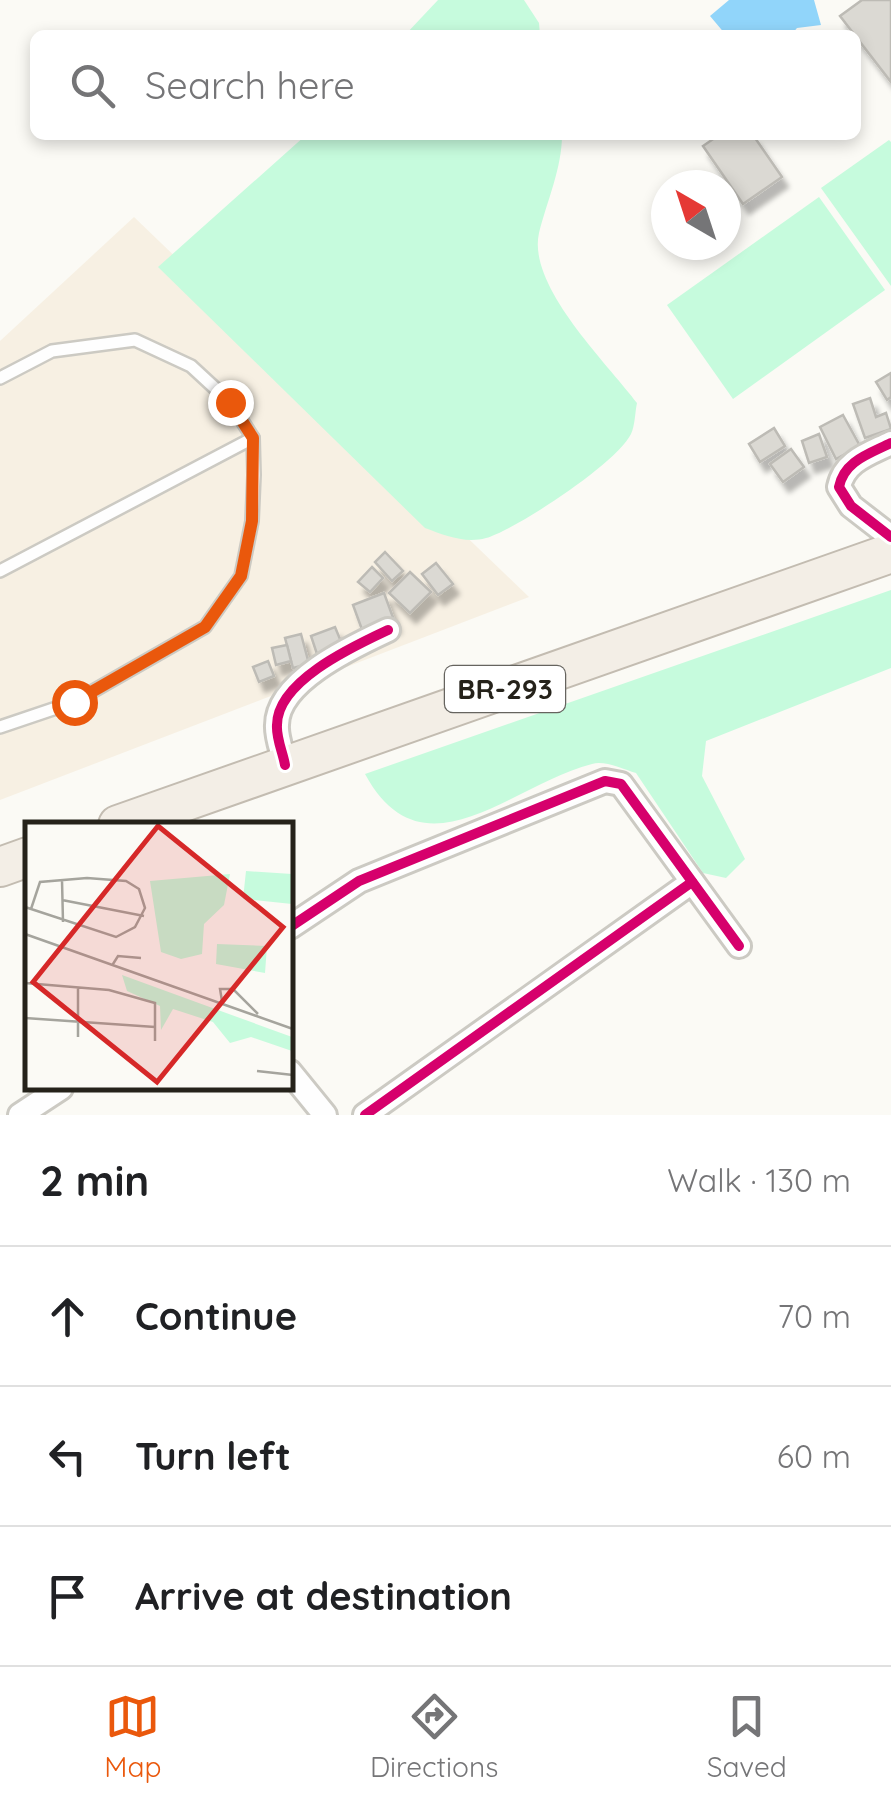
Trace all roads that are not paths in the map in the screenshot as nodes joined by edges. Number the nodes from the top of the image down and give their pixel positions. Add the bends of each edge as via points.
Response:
1 (0, 378) edge
2 (253, 438) junction
3 (891, 443) edge
4 (891, 537) edge
5 (891, 553) edge
6 (0, 572) edge
7 (388, 630) dead end
8 (0, 727) edge
9 (285, 765) junction
10 (126, 822) edge
11 (25, 858) edge
12 (0, 866) edge
13 (692, 882) junction
14 (292, 927) edge
15 (739, 946) dead end
16 (292, 1074) edge
17 (57, 1090) edge
18 (20, 1115) edge
19 (325, 1115) edge
20 (366, 1115) edge

1 - 2 lane via 52,351 135,340 191,366 230,402
2 - 6 lane
2 - 8 lane via 252,521 241,576 205,627 74,702
3 - 4 street via 853,463 839,487 850,506
5 - 9 highway, BR-293
7 - 9 street via 319,668 280,707 276,726
9 - 10 highway, BR-293
11 - 12 highway
13 - 14 street via 621,784 605,781 360,882
13 - 15 street
13 - 20 street
16 - 19 street
17 - 18 street

